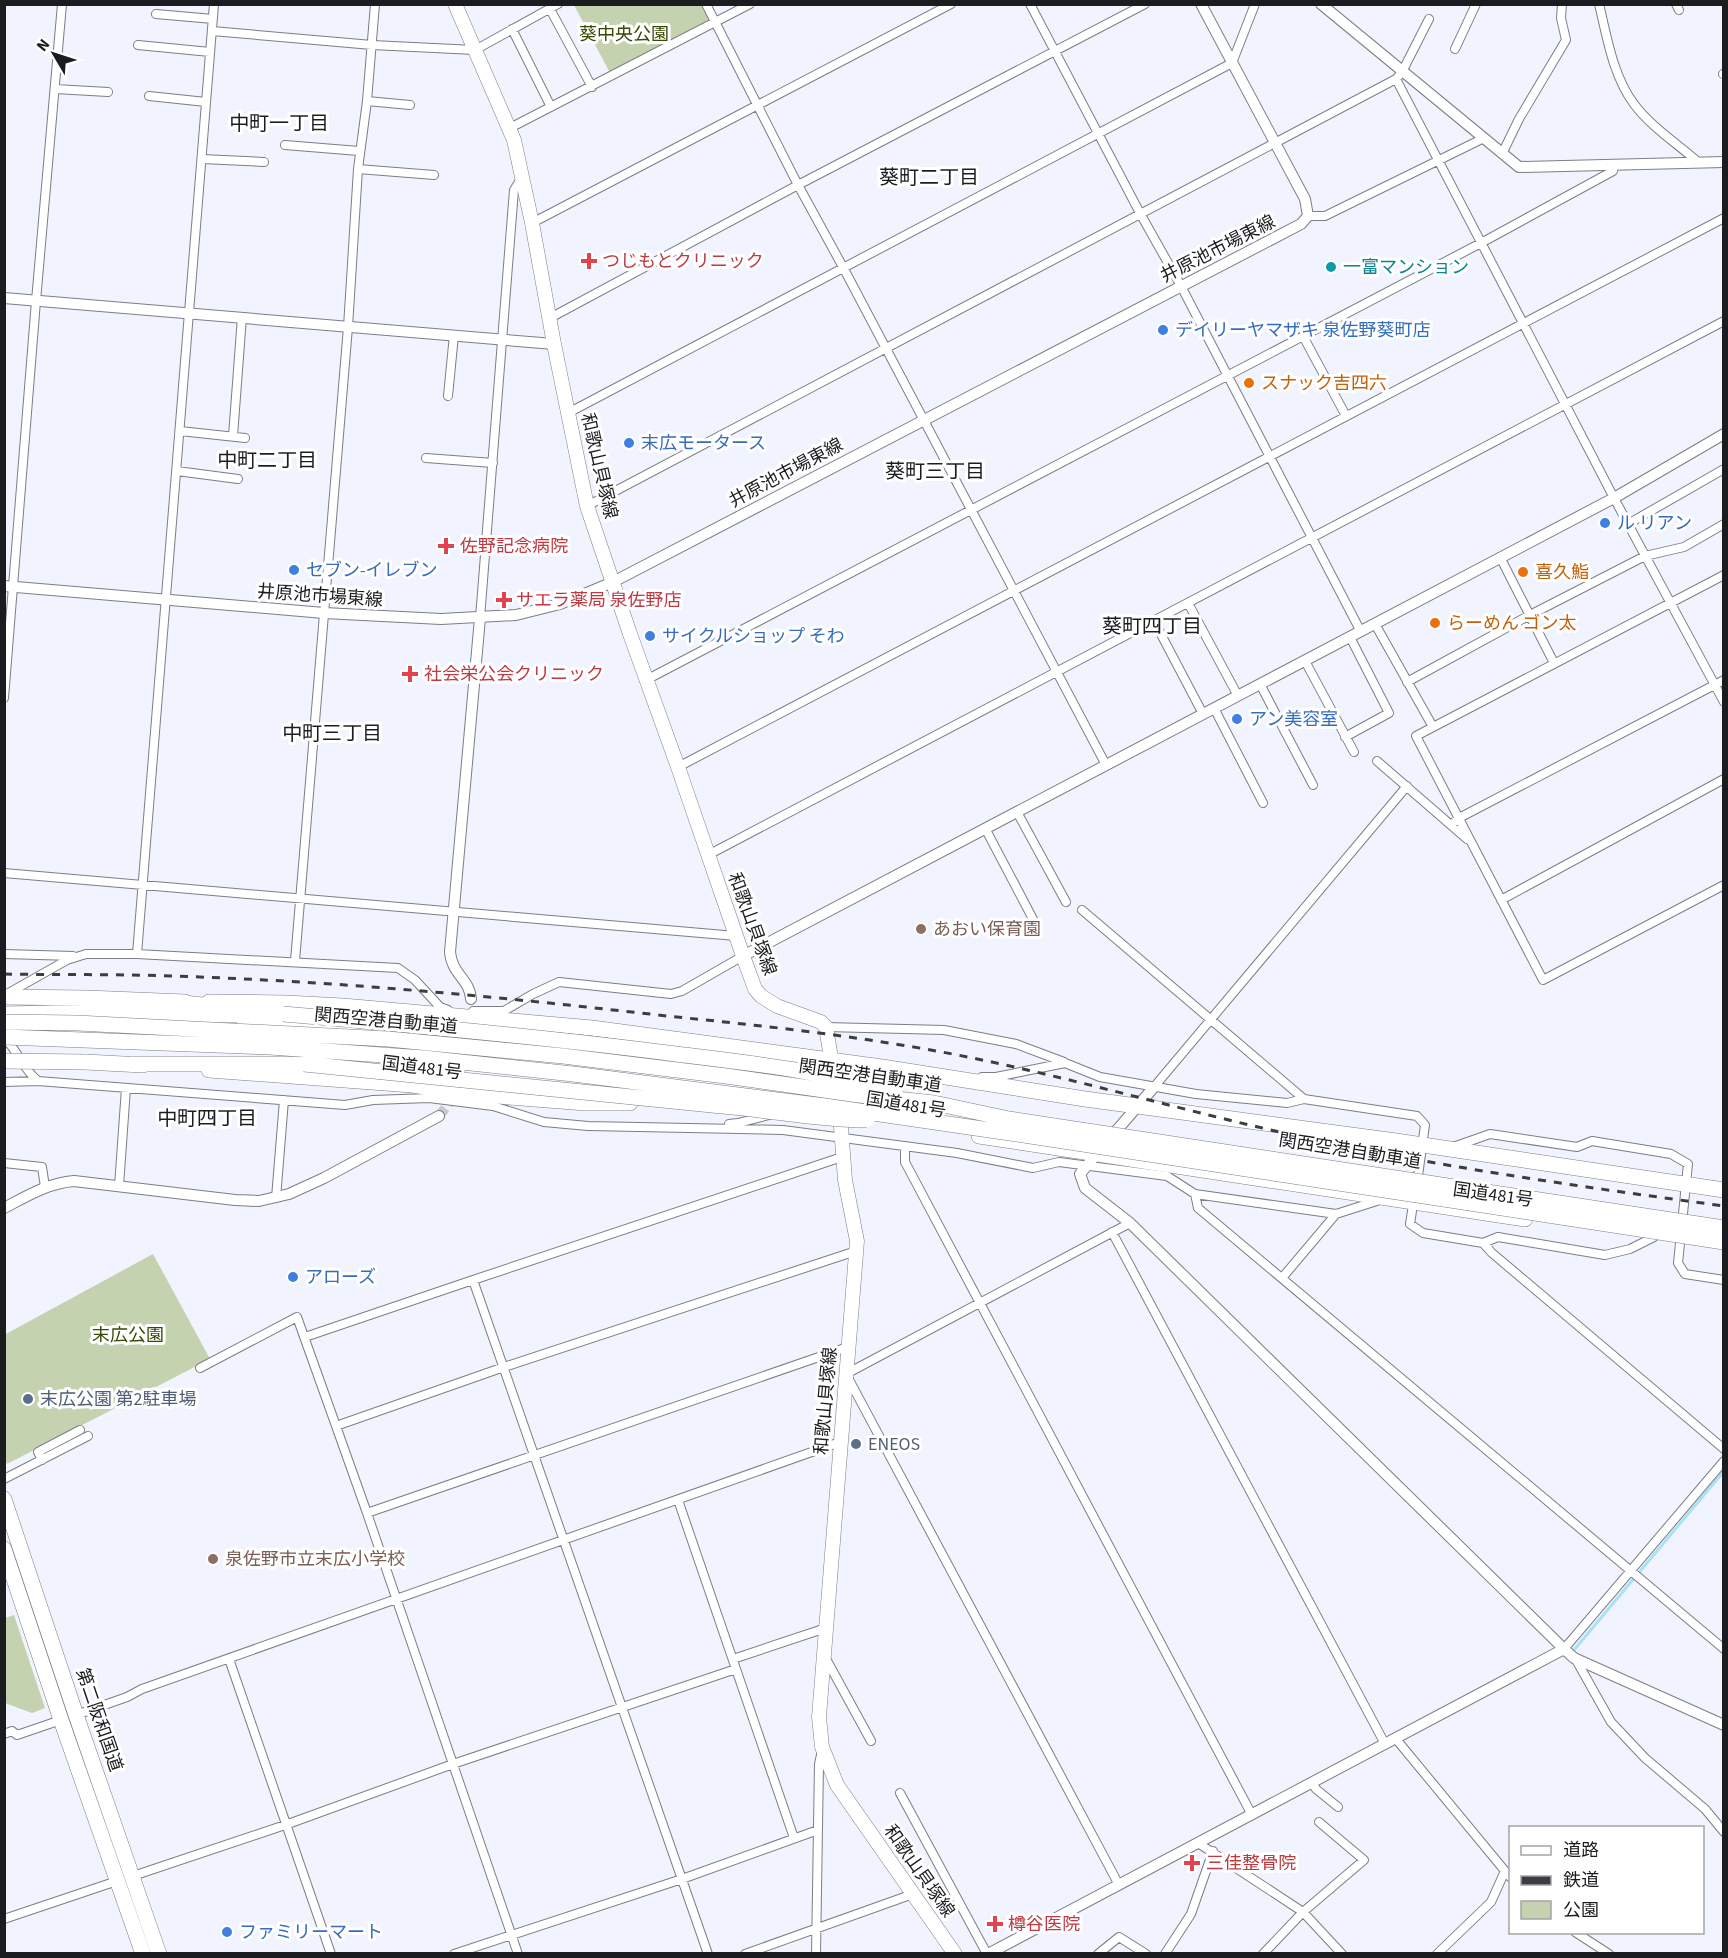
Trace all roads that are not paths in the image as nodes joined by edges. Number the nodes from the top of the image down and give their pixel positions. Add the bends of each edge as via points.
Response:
1 (62, 4) edge
2 (214, 4) edge
3 (375, 4) edge
4 (455, 4) edge
5 (706, 4) edge
6 (750, 4) edge
7 (951, 4) edge
8 (1030, 4) edge
9 (1145, 4) edge
10 (1201, 4) edge
11 (1255, 4) edge
12 (1321, 4) edge
13 (1476, 4) edge
14 (1562, 4) edge
15 (1599, 4) edge
16 (554, 7) edge
17 (156, 14) dead end
18 (213, 19) junction
19 (1429, 19) dead end
20 (716, 23) junction
21 (512, 29) junction
22 (212, 31) junction
23 (138, 45) dead end
24 (372, 45) junction
25 (1455, 49) dead end
26 (475, 50) junction
27 (1054, 51) junction
28 (210, 52) junction
29 (1232, 63) junction
30 (1399, 76) junction
31 (592, 87) junction
32 (55, 89) junction
33 (108, 92) dead end
34 (149, 96) dead end
35 (367, 101) junction
36 (206, 102) junction
37 (410, 105) dead end
38 (758, 105) junction
39 (551, 106) junction
40 (508, 129) junction
41 (1098, 134) junction
42 (1482, 138) junction
43 (1274, 144) junction
44 (285, 145) dead end
45 (359, 151) junction
46 (1502, 154) junction
47 (202, 159) junction
48 (264, 162) dead end
49 (1438, 162) junction
50 (1724, 162) edge
51 (1699, 163) junction
52 (1614, 165) junction
53 (358, 169) junction
54 (434, 175) dead end
55 (523, 176) junction
56 (798, 185) junction
57 (1141, 215) junction
58 (1308, 216) junction
59 (1724, 218) edge
60 (532, 223) junction
61 (1481, 243) junction
62 (844, 269) junction
63 (1181, 286) junction
64 (4, 298) edge
65 (36, 301) junction
66 (190, 313) junction
67 (242, 317) junction
68 (550, 318) junction
69 (1724, 321) edge
70 (1523, 323) junction
71 (348, 327) junction
72 (454, 335) junction
73 (1303, 336) junction
74 (502, 339) junction
75 (554, 344) junction
76 (885, 349) junction
77 (1226, 376) junction
78 (448, 396) dead end
79 (1565, 405) junction
80 (568, 413) junction
81 (1346, 416) junction
82 (923, 421) junction
83 (180, 431) junction
84 (1724, 434) edge
85 (233, 436) junction
86 (245, 438) dead end
87 (1269, 457) junction
88 (426, 458) dead end
89 (493, 463) junction
90 (1724, 469) edge
91 (177, 471) junction
92 (238, 479) dead end
93 (1614, 498) junction
94 (587, 506) junction
95 (972, 510) junction
96 (1628, 524) junction
97 (1724, 524) edge
98 (1311, 538) junction
99 (1645, 556) junction
100 (1500, 557) junction
101 (1724, 574) edge
102 (613, 582) junction
103 (9, 587) edge
104 (1013, 591) junction
105 (166, 601) junction
106 (1188, 603) junction
107 (1670, 603) junction
108 (324, 613) junction
109 (1530, 615) junction
110 (480, 618) junction
111 (1154, 621) junction
112 (1375, 624) junction
113 (1355, 634) junction
114 (1305, 661) junction
115 (1554, 663) junction
116 (1056, 672) junction
117 (646, 680) junction
118 (1724, 680) edge
119 (1407, 682) junction
120 (1260, 684) junction
121 (1715, 685) junction
122 (1238, 696) junction
123 (4, 698) edge
124 (1724, 702) edge
125 (1214, 708) junction
126 (1203, 714) junction
127 (1433, 727) junction
128 (1345, 736) junction
129 (1354, 752) dead end
130 (1377, 761) dead end
131 (1106, 765) junction
132 (678, 767) junction
133 (1724, 780) edge
134 (1313, 785) dead end
135 (1407, 786) junction
136 (1263, 804) dead end
137 (1017, 812) junction
138 (1459, 818) junction
139 (1451, 825) junction
140 (985, 828) junction
141 (1472, 843) junction
142 (708, 855) junction
143 (4, 873) edge
144 (142, 885) junction
145 (1724, 885) edge
146 (300, 898) junction
147 (1501, 900) junction
148 (1066, 902) dead end
149 (1082, 910) dead end
150 (454, 912) junction
151 (1034, 921) dead end
152 (736, 936) junction
153 (4, 954) edge
154 (137, 954) junction
155 (743, 956) junction
156 (79, 957) junction
157 (295, 962) junction
158 (4, 996) edge
159 (471, 999) dead end
160 (172, 1009) junction
161 (4, 1014) edge
162 (1211, 1019) junction
163 (4, 1023) edge
164 (826, 1027) junction
165 (6, 1041) edge
166 (182, 1046) junction
167 (730, 1047) junction
168 (4, 1061) edge
169 (832, 1062) junction
170 (1065, 1063) junction
171 (131, 1064) junction
172 (304, 1064) junction
173 (946, 1077) junction
174 (38, 1081) junction
175 (4, 1082) edge
176 (1154, 1087) junction
177 (126, 1088) junction
178 (1304, 1099) junction
179 (284, 1100) junction
180 (741, 1101) junction
181 (934, 1103) junction
182 (1138, 1105) junction
183 (795, 1107) junction
184 (840, 1114) junction
185 (439, 1116) tunnel mouth
186 (924, 1120) junction
187 (651, 1126) junction
188 (842, 1137) junction
189 (1423, 1145) junction
190 (905, 1146) junction
191 (1449, 1148) junction
192 (842, 1157) junction
193 (1092, 1160) junction
194 (4, 1163) edge
195 (1688, 1184) junction
196 (45, 1186) junction
197 (118, 1186) junction
198 (1722, 1189) edge
199 (1195, 1194) junction
200 (276, 1198) junction
201 (1384, 1199) junction
202 (1414, 1203) junction
203 (4, 1208) edge
204 (1336, 1215) junction
205 (1130, 1223) junction
206 (1724, 1228) edge
207 (1112, 1232) junction
208 (1654, 1237) junction
209 (1680, 1241) junction
210 (1724, 1242) edge
211 (1483, 1243) junction
212 (1724, 1248) edge
213 (856, 1253) junction
214 (1282, 1278) junction
215 (473, 1280) junction
216 (1724, 1280) edge
217 (979, 1302) junction
218 (305, 1337) junction
219 (848, 1349) junction
220 (504, 1367) junction
221 (200, 1368) dead end
222 (846, 1374) junction
223 (336, 1426) junction
224 (80, 1430) dead end
225 (88, 1436) dead end
226 (840, 1442) junction
227 (1724, 1449) edge
228 (535, 1454) junction
229 (42, 1460) junction
230 (1724, 1461) edge
231 (4, 1479) edge
232 (4, 1499) edge
233 (678, 1500) junction
234 (367, 1513) junction
235 (565, 1540) junction
236 (4, 1549) edge
237 (1630, 1571) junction
238 (397, 1600) junction
239 (826, 1628) junction
240 (1564, 1648) junction
241 (1724, 1649) edge
242 (824, 1655) junction
243 (1574, 1658) junction
244 (229, 1659) junction
245 (733, 1659) junction
246 (736, 1669) junction
247 (1599, 1669) junction
248 (1588, 1681) junction
249 (621, 1707) junction
250 (68, 1717) junction
251 (1724, 1725) edge
252 (4, 1734) edge
253 (1396, 1739) junction
254 (871, 1741) dead end
255 (1385, 1744) junction
256 (822, 1748) junction
257 (453, 1764) junction
258 (1312, 1783) junction
259 (900, 1793) dead end
260 (1338, 1808) dead end
261 (1252, 1815) junction
262 (1319, 1822) dead end
263 (288, 1824) junction
264 (1723, 1829) edge
265 (818, 1830) junction
266 (794, 1838) junction
267 (1198, 1843) junction
268 (1213, 1851) junction
269 (1508, 1874) edge
270 (133, 1876) junction
271 (682, 1879) junction
272 (117, 1881) junction
273 (1119, 1885) junction
274 (913, 1894) junction
275 (1303, 1912) junction
276 (4, 1919) edge
277 (817, 1928) junction
278 (1578, 1934) edge
279 (512, 1935) junction
280 (142, 1953) edge
281 (159, 1953) edge
282 (331, 1953) edge
283 (454, 1953) edge
284 (518, 1953) edge
285 (708, 1953) edge
286 (745, 1953) edge
287 (816, 1953) edge
288 (955, 1953) edge
289 (988, 1953) edge
290 (1098, 1953) edge
291 (1146, 1953) edge
292 (1165, 1953) edge
293 (1263, 1953) edge
294 (1342, 1953) edge
295 (1437, 1953) edge
296 (1609, 1953) edge

1 - 32 street
2 - 18 street
3 - 24 street
4 - 26 main road, 和歌山貝塚線
5 - 20 street
6 - 20 street
7 - 38 street
8 - 27 street
9 - 27 street
10 - 29 street
11 - 29 street
12 - 30 street
13 - 25 street
14 - 46 street via 1566,40
15 - 51 street via 1612,58 1634,104
16 - 21 street
16 - 31 street
17 - 18 street
18 - 22 street
19 - 30 street
20 - 31 street
20 - 38 street
21 - 26 street
21 - 39 street
22 - 24 street
22 - 28 street
23 - 28 street
24 - 26 street
24 - 35 street
26 - 40 main road, 和歌山貝塚線
27 - 41 street
27 - 56 street
28 - 36 street
29 - 41 street
29 - 43 street
30 - 42 street
30 - 43 street
30 - 49 street
31 - 39 street
32 - 33 street
32 - 65 street
34 - 36 street
35 - 37 street
35 - 45 street
36 - 47 street
38 - 56 street
38 - 60 street
39 - 40 street
40 - 55 main road, 和歌山貝塚線
41 - 57 street
41 - 62 street
42 - 46 street
42 - 49 street
43 - 57 street
43 - 58 street via 1305,199
44 - 45 street
45 - 53 street
46 - 52 street via 1525,168
47 - 48 street
47 - 66 street
49 - 58 street via 1325,216
49 - 61 street
50 - 51 street
51 - 52 street
52 - 61 street via 1613,171
53 - 54 street
53 - 71 street
55 - 60 main road, 和歌山貝塚線
55 - 74 street via 514,190
56 - 62 street
56 - 68 street
57 - 63 street
57 - 76 street
58 - 63 street, 井原池市場東線 via 1301,224
59 - 70 street
60 - 68 main road, 和歌山貝塚線
61 - 70 street
61 - 73 street
62 - 76 street
62 - 80 street
63 - 77 street
63 - 82 street, 井原池市場東線
64 - 65 street
65 - 66 street
65 - 103 street
66 - 67 street
66 - 83 street
67 - 71 street
67 - 85 street
68 - 75 main road, 和歌山貝塚線
69 - 79 street
70 - 79 street
70 - 81 street
71 - 72 street
71 - 108 street
72 - 74 street
72 - 78 street
73 - 77 street
73 - 81 street
74 - 75 street
74 - 89 street
75 - 80 main road, 和歌山貝塚線
76 - 82 street
76 - 94 street
77 - 87 street
77 - 95 street
79 - 93 street
79 - 98 street
80 - 94 main road, 和歌山貝塚線
81 - 87 street
82 - 95 street
82 - 102 street, 井原池市場東線
83 - 85 street
83 - 91 street
84 - 93 street
85 - 86 street
87 - 98 street
87 - 104 street
88 - 89 street
89 - 110 street
90 - 96 street
91 - 92 street
91 - 105 street
93 - 96 street
93 - 100 street
94 - 102 main road, 和歌山貝塚線
95 - 104 street
95 - 117 street
96 - 99 street
97 - 99 street via 1684,547
98 - 106 street
98 - 113 street
99 - 107 street
99 - 109 street
100 - 109 street
100 - 112 street
101 - 107 street
102 - 110 street, 井原池市場東線 via 540,609
102 - 117 main road, 和歌山貝塚線
103 - 105 street, 井原池市場東線
103 - 123 street
104 - 116 street
104 - 132 street
105 - 108 street, 井原池市場東線
105 - 144 street
106 - 111 street
106 - 122 street
107 - 115 street
107 - 121 street
108 - 110 street, 井原池市場東線
108 - 146 street
109 - 115 street
109 - 119 street
110 - 150 street
111 - 116 street
111 - 126 street
112 - 113 street
112 - 119 street
113 - 114 street
113 - 128 street via 1389,713
114 - 120 street
114 - 128 street
115 - 127 street
116 - 131 street
116 - 142 street
117 - 132 main road, 和歌山貝塚線
118 - 121 street
119 - 127 street
120 - 122 street
120 - 134 street
121 - 124 street
121 - 138 street
122 - 125 street
125 - 126 street
125 - 136 street
126 - 131 street
127 - 138 street via 1416,736
128 - 129 street
130 - 135 street
131 - 137 street
132 - 142 main road, 和歌山貝塚線
133 - 147 street
135 - 139 street
135 - 162 street
137 - 140 street
137 - 148 street
138 - 139 street
138 - 141 street
139 - 141 street
140 - 151 street
140 - 155 street
141 - 147 street
142 - 152 main road, 和歌山貝塚線
143 - 144 street
144 - 146 street
144 - 154 street
145 - 147 street via 1543,980
146 - 150 street
146 - 157 street
149 - 162 street
150 - 152 street
150 - 159 street via 451,964 470,991
152 - 155 main road, 和歌山貝塚線
153 - 156 street
154 - 156 street
154 - 157 street
155 - 157 street via 671,994 559,982 504,1011 450,1011 440,1007 398,968
155 - 164 main road, 和歌山貝塚線 via 761,996
156 - 158 street
158 - 160 highway, 国道481号 via 151,1002
160 - 161 highway
160 - 167 highway via 587,1052
160 - 167 highway, 国道481号 via 286,1003 405,1011 592,1028
160 - 181 highway, bridge via 283,1014 560,1039 752,1063 868,1084
162 - 176 street
162 - 178 street
163 - 181 highway, 関西空港自動車道, bridge via 88,1023 388,1039 563,1056
164 - 169 main road, 和歌山貝塚線
164 - 170 street via 945,1030 1016,1044
165 - 166 highway
165 - 174 street
165 - 186 highway, 関西空港自動車道, bridge via 173,1042 424,1058 694,1088
166 - 172 highway
166 - 180 highway via 515,1073
167 - 169 highway, 国道481号
168 - 171 highway, 国道481号, bridge
169 - 173 highway, 国道481号
169 - 184 main road, 和歌山貝塚線
170 - 173 street via 996,1077
170 - 176 street via 1100,1077
171 - 172 highway
171 - 180 highway, 国道481号 via 401,1084 586,1103
172 - 186 highway, bridge via 840,1120
173 - 182 highway, 国道481号
174 - 175 street
174 - 177 street
176 - 178 street via 1287,1103
176 - 182 street
177 - 179 street
177 - 197 street
178 - 189 street via 1417,1116 1425,1125
179 - 187 street via 345,1105 429,1098 493,1106 544,1122
179 - 200 street
180 - 183 highway, 国道481号
181 - 206 highway, 関西空港自動車道, bridge via 1009,1119
182 - 189 highway, 国道481号
182 - 193 street
183 - 184 highway, 国道481号
183 - 187 street via 738,1123
184 - 188 main road, 和歌山貝塚線
184 - 193 highway, 国道481号
185 - 200 street via 324,1178
186 - 210 highway, 関西空港自動車道, bridge
187 - 188 street via 783,1130
188 - 190 street
188 - 192 main road, 和歌山貝塚線
189 - 191 highway, 国道481号
189 - 202 street
190 - 193 street via 1033,1168
190 - 217 street via 905,1162
191 - 195 highway, 国道481号
191 - 195 street via 1490,1134 1577,1147 1592,1141 1671,1154 1688,1164
192 - 213 main road, 和歌山貝塚線
192 - 215 street
193 - 199 street via 1167,1176
193 - 201 highway, 国道481号
193 - 205 street via 1080,1174 1085,1188
194 - 196 street via 42,1167
195 - 198 highway, 国道481号
195 - 209 street
196 - 197 street via 74,1181
196 - 203 street
197 - 200 street via 259,1202
199 - 204 street
199 - 214 street via 1198,1208
201 - 202 highway, 国道481号
201 - 204 street
202 - 208 highway, 国道481号
202 - 211 street via 1410,1224 1423,1233
204 - 214 street
205 - 207 street
205 - 240 street
207 - 217 street
207 - 255 street
208 - 209 highway, 国道481号
208 - 211 street via 1605,1255 1498,1237
209 - 212 highway, 国道481号
209 - 216 street via 1678,1263 1685,1274
211 - 227 street
213 - 219 main road, 和歌山貝塚線
213 - 220 street
214 - 237 street
215 - 218 street
215 - 220 street
217 - 222 street
217 - 261 street
218 - 221 street via 297,1317
218 - 223 street
219 - 222 main road, 和歌山貝塚線
219 - 228 street
220 - 223 street
220 - 228 street
222 - 226 main road, 和歌山貝塚線
222 - 273 street
223 - 234 street
224 - 229 street via 38,1452
225 - 229 street
226 - 233 street
226 - 239 main road, 和歌山貝塚線
228 - 234 street
228 - 235 street
229 - 231 street
230 - 237 street
232 - 250 highway, 第二阪和国道
233 - 235 street
233 - 245 street
234 - 238 street
235 - 238 street
235 - 249 street
236 - 250 highway, 第二阪和国道
237 - 240 street
237 - 241 street
238 - 244 street
238 - 257 street
239 - 242 main road, 和歌山貝塚線
239 - 245 street
240 - 243 street
240 - 253 street
242 - 254 street
242 - 256 main road, 和歌山貝塚線 via 819,1717
243 - 247 street
243 - 248 street
244 - 250 street
244 - 263 street
245 - 246 street
246 - 249 street
246 - 266 street
247 - 248 street
247 - 251 street
248 - 264 street via 1611,1722
249 - 257 street
249 - 271 street
250 - 252 street via 18,1735 12,1731
250 - 270 highway, 第二阪和国道
250 - 272 highway, 第二阪和国道
253 - 255 street
253 - 269 street
255 - 258 street
256 - 265 street
256 - 274 main road, 和歌山貝塚線 via 837,1785
257 - 263 street
257 - 279 street
258 - 260 street
258 - 261 street
259 - 289 street
261 - 267 street
262 - 275 street via 1364,1860
263 - 270 street
263 - 282 street
265 - 266 street
265 - 277 street
266 - 271 street
267 - 268 street
267 - 273 street
268 - 275 street
268 - 292 street via 1191,1914
269 - 295 street via 1491,1902
270 - 281 highway, 第二阪和国道
271 - 279 street
271 - 285 street
272 - 276 street
272 - 280 highway, 第二阪和国道
273 - 289 street
274 - 277 street
274 - 288 main road, 和歌山貝塚線
275 - 293 street
275 - 294 street
277 - 286 street
277 - 287 street
278 - 296 street
279 - 283 street
279 - 284 street
290 - 291 street via 1119,1937

